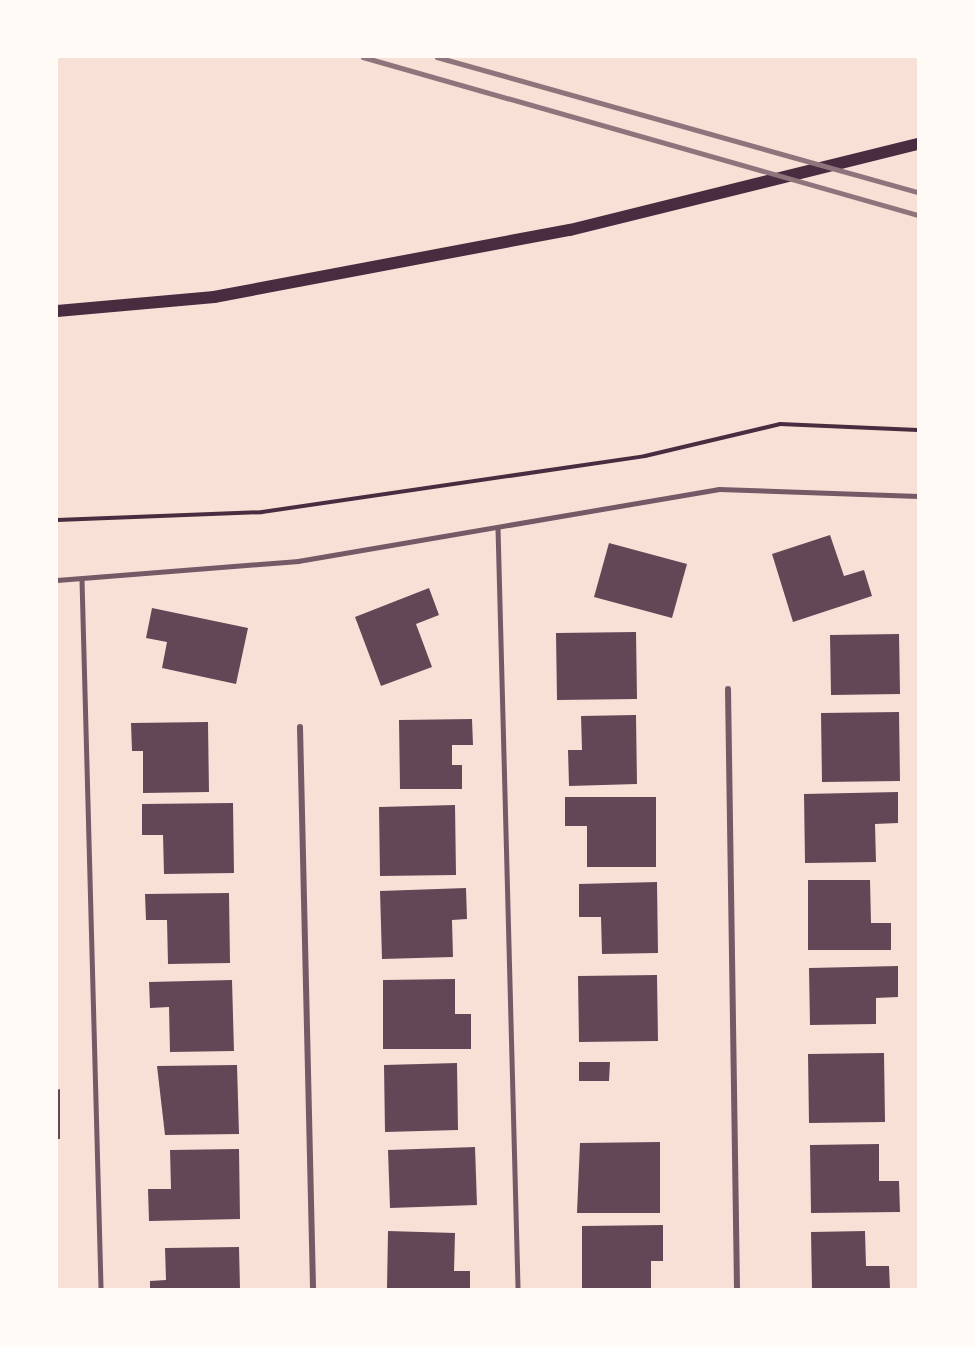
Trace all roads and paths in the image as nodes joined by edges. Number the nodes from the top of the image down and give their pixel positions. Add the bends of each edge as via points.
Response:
1 (918, 144) edge
2 (57, 311) edge
3 (918, 430) edge
4 (918, 496) edge
5 (57, 520) edge
6 (498, 528) junction
7 (57, 580) edge
8 (82, 580) junction
9 (728, 689) dead end
10 (300, 727) dead end
11 (101, 1289) edge
12 (314, 1289) edge
13 (518, 1289) edge
14 (737, 1289) edge

1 - 2 main road via 570,230 214,297
3 - 5 path via 780,424 645,456 262,512
4 - 6 lane via 719,489
6 - 8 lane via 298,561
6 - 13 lane
7 - 8 lane
8 - 11 lane
9 - 14 street
10 - 12 street

